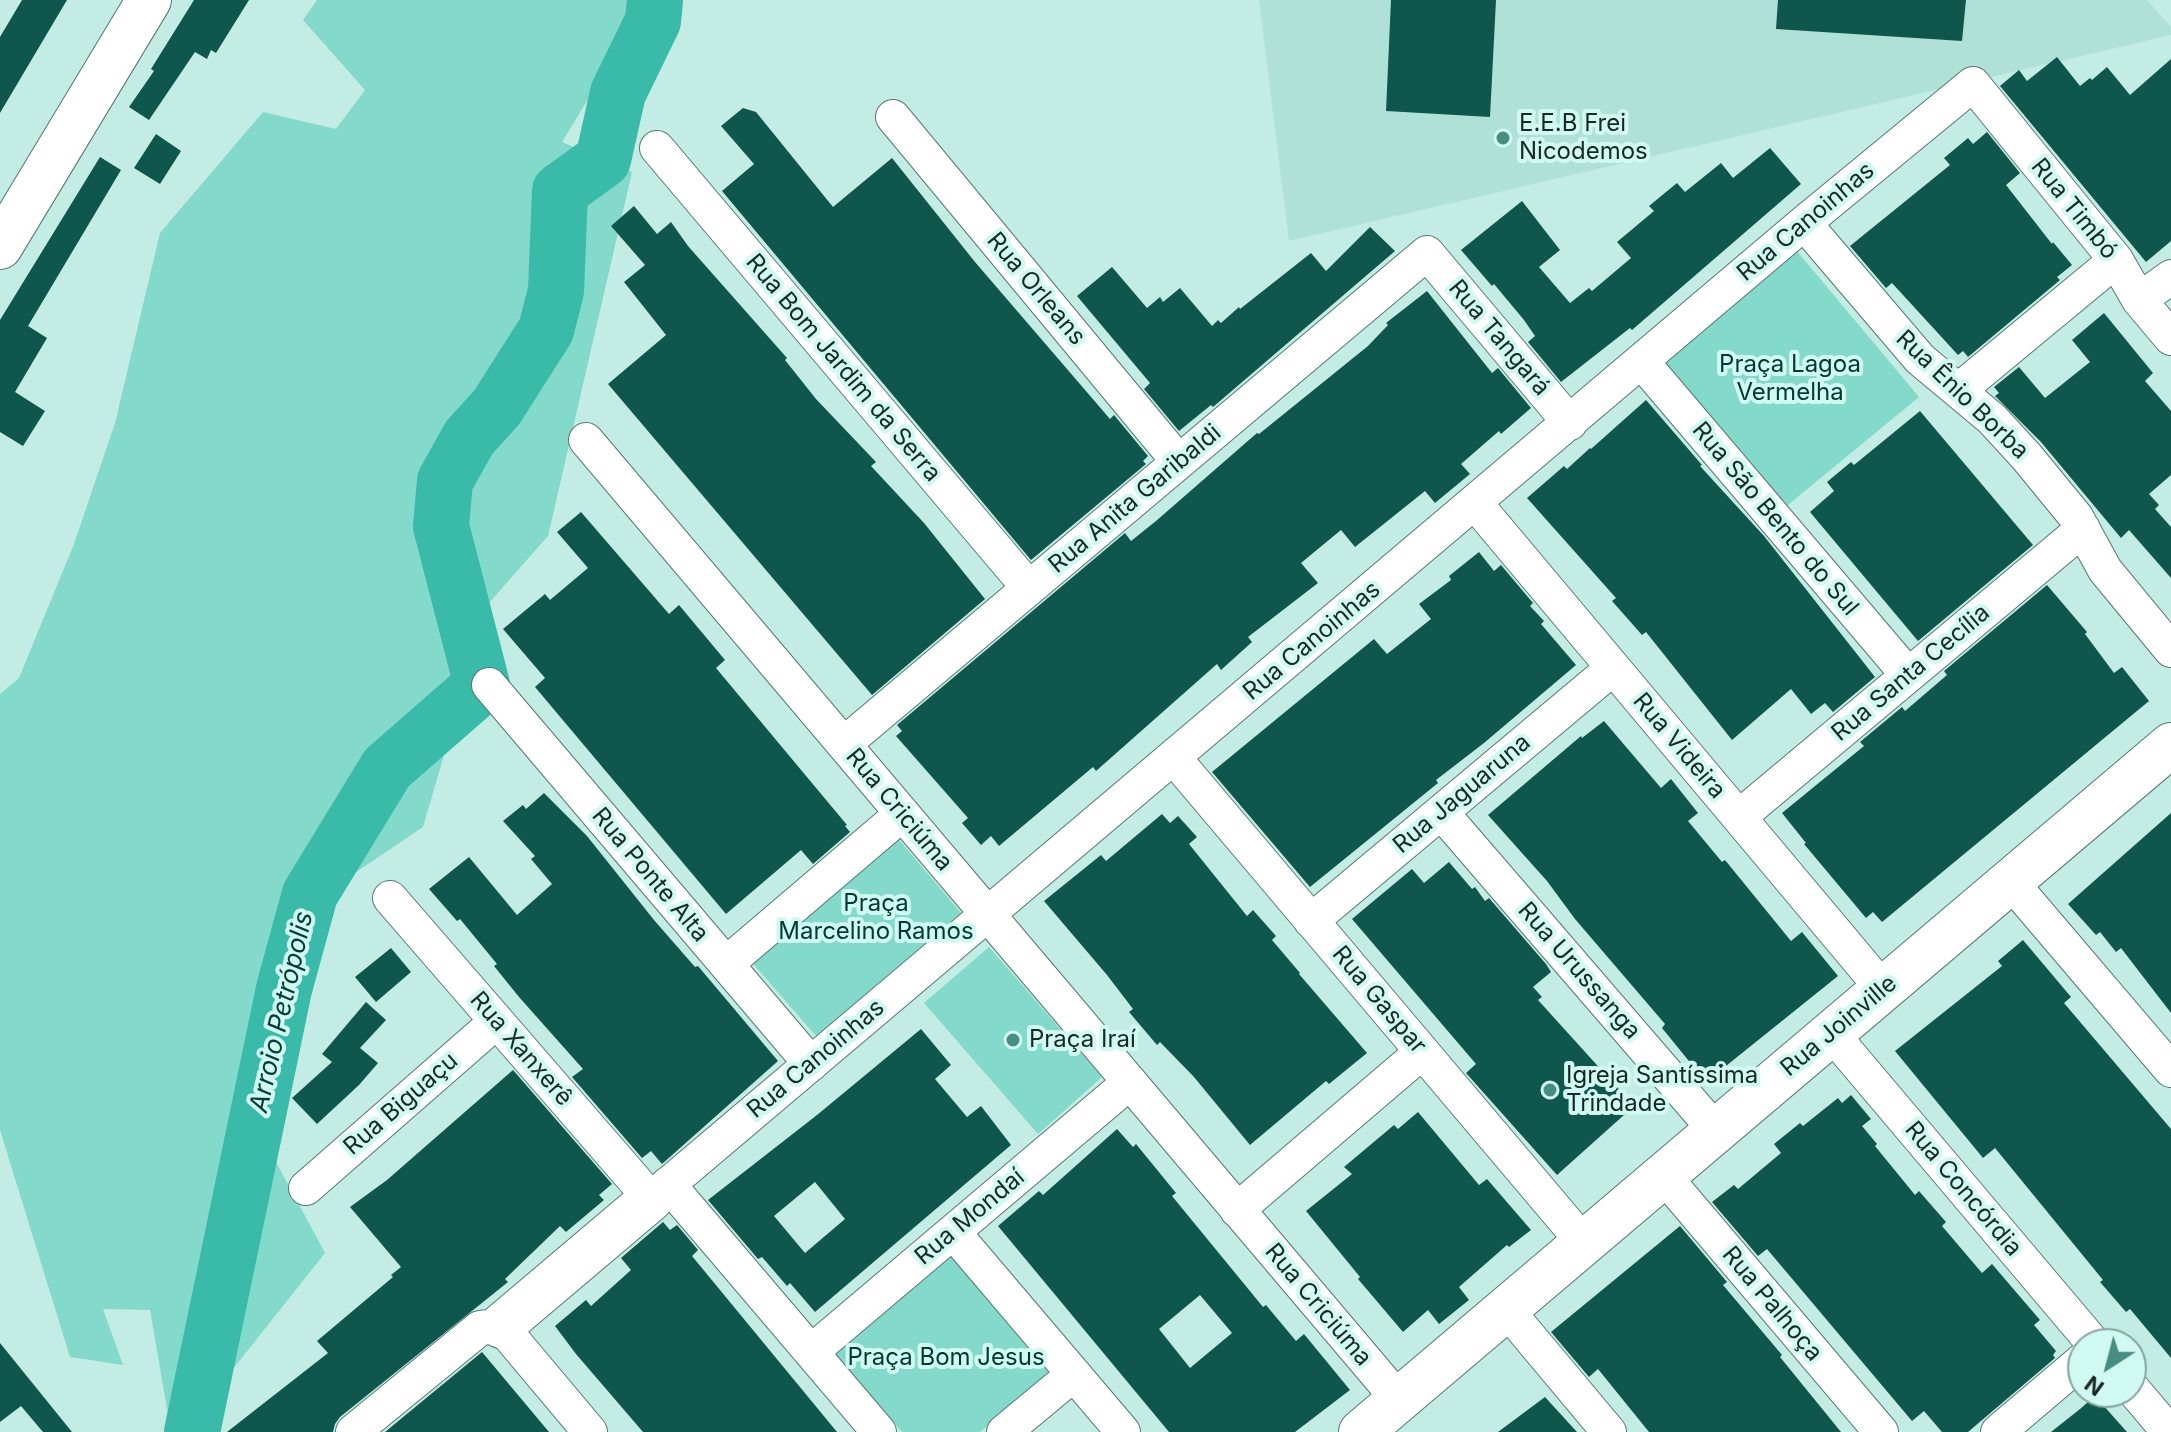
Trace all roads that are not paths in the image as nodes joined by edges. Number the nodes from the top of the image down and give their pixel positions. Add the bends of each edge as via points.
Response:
1 (149, 0) edge
2 (1973, 84) joint
3 (893, 117) dead end
4 (657, 148) dead end
5 (1804, 223) junction
6 (0, 247) edge
7 (1427, 253) joint
8 (2116, 260) junction
9 (2171, 277) edge
10 (2139, 300) junction
11 (2171, 338) edge
12 (1642, 362) junction
13 (1959, 390) junction
14 (1570, 423) junction
15 (586, 440) dead end
16 (1179, 462) junction
17 (1475, 503) junction
18 (2083, 529) junction
19 (1029, 588) junction
20 (2171, 650) edge
21 (1613, 668) junction
22 (1908, 675) junction
23 (489, 685) dead end
24 (844, 744) junction
25 (2171, 745) edge
26 (1174, 758) junction
27 (1441, 812) junction
28 (902, 814) junction
29 (1739, 817) junction
30 (2010, 881) junction
31 (390, 898) dead end
32 (988, 914) junction
33 (1311, 921) junction
34 (726, 964) junction
35 (1883, 989) junction
36 (497, 1021) junction
37 (1831, 1033) junction
38 (1422, 1052) junction
39 (811, 1064) junction
40 (2171, 1070) edge
41 (1130, 1082) junction
42 (1716, 1131) junction
43 (1663, 1175) junction
44 (306, 1188) dead end
45 (660, 1192) junction
46 (1237, 1210) junction
47 (953, 1232) junction
48 (1584, 1243) junction
49 (1506, 1309) junction
50 (501, 1326) junction
51 (2080, 1328) edge
52 (811, 1352) junction
53 (1074, 1374) junction
54 (2067, 1374) edge
55 (1399, 1400) junction
56 (2147, 1406) edge
57 (353, 1432) edge
58 (590, 1432) edge
59 (879, 1432) edge
60 (1004, 1432) edge
61 (1123, 1432) edge
62 (1361, 1432) edge
63 (1609, 1432) edge
64 (1881, 1432) edge
65 (1998, 1432) edge
66 (2169, 1432) edge

1 - 6 street
2 - 5 street, Rua Canoinhas
2 - 8 street, Rua Timbó
3 - 16 street, Rua Orleans
4 - 19 street, Rua Bom Jardim da Serra
5 - 12 street, Rua Canoinhas
5 - 13 street, Rua Ênio Borba via 1920,359
7 - 14 street, Rua Tangará
7 - 16 street, Rua Anita Garibaldi
8 - 10 street, Rua Timbó
8 - 13 street
9 - 10 street
10 - 11 street, Rua Timbó
12 - 14 street, Rua Canoinhas
12 - 22 street, Rua São Bento do Sul
13 - 18 street, Rua Ênio Borba via 2026,456
14 - 17 street, Rua Canoinhas
15 - 24 street, Rua Criciúma
16 - 19 street, Rua Anita Garibaldi
17 - 21 street, Rua Videira
17 - 26 street, Rua Canoinhas
18 - 20 street, Rua Ênio Borba via 2105,570
18 - 22 street, Rua Santa Cecília
19 - 24 street, Rua Anita Garibaldi
21 - 27 street, Rua Jaguaruna
21 - 29 street, Rua Videira
22 - 29 street, Rua Santa Cecília
23 - 34 street, Rua Ponte Alta
24 - 28 street, Rua Criciúma
25 - 30 street, Rua Joinville
26 - 32 street, Rua Canoinhas
26 - 33 street, Rua Gaspar
27 - 33 street, Rua Jaguaruna
27 - 42 street, Rua Urussanga
28 - 32 street, Rua Criciúma
28 - 34 street
29 - 35 street, Rua Videira
30 - 35 street, Rua Joinville
30 - 40 street
31 - 36 street, Rua Xanxerê
32 - 39 street, Rua Canoinhas
32 - 41 street, Rua Criciúma
33 - 38 street, Rua Gaspar
34 - 39 street, Rua Ponte Alta
35 - 37 street, Rua Joinville
36 - 44 street, Rua Biguaçu
36 - 45 street, Rua Xanxerê
37 - 42 street, Rua Joinville
37 - 51 street, Rua Concórdia
38 - 46 street
38 - 48 street, Rua Gaspar
39 - 45 street, Rua Canoinhas
41 - 46 street, Rua Criciúma
41 - 47 street, Rua Mondaí
42 - 43 street, Rua Joinville
43 - 48 street, Rua Joinville
43 - 64 street, Rua Palhoça
45 - 50 street
45 - 52 street, Rua Xanxerê
46 - 55 street, Rua Criciúma
47 - 52 street, Rua Mondaí
47 - 53 street
48 - 49 street, Rua Joinville
49 - 55 street, Rua Joinville
49 - 63 street
50 - 57 street via 480,1328
50 - 58 street
52 - 59 street, Rua Xanxerê
53 - 60 street
53 - 61 street
54 - 65 street
55 - 62 street, Rua Joinville
56 - 66 street

